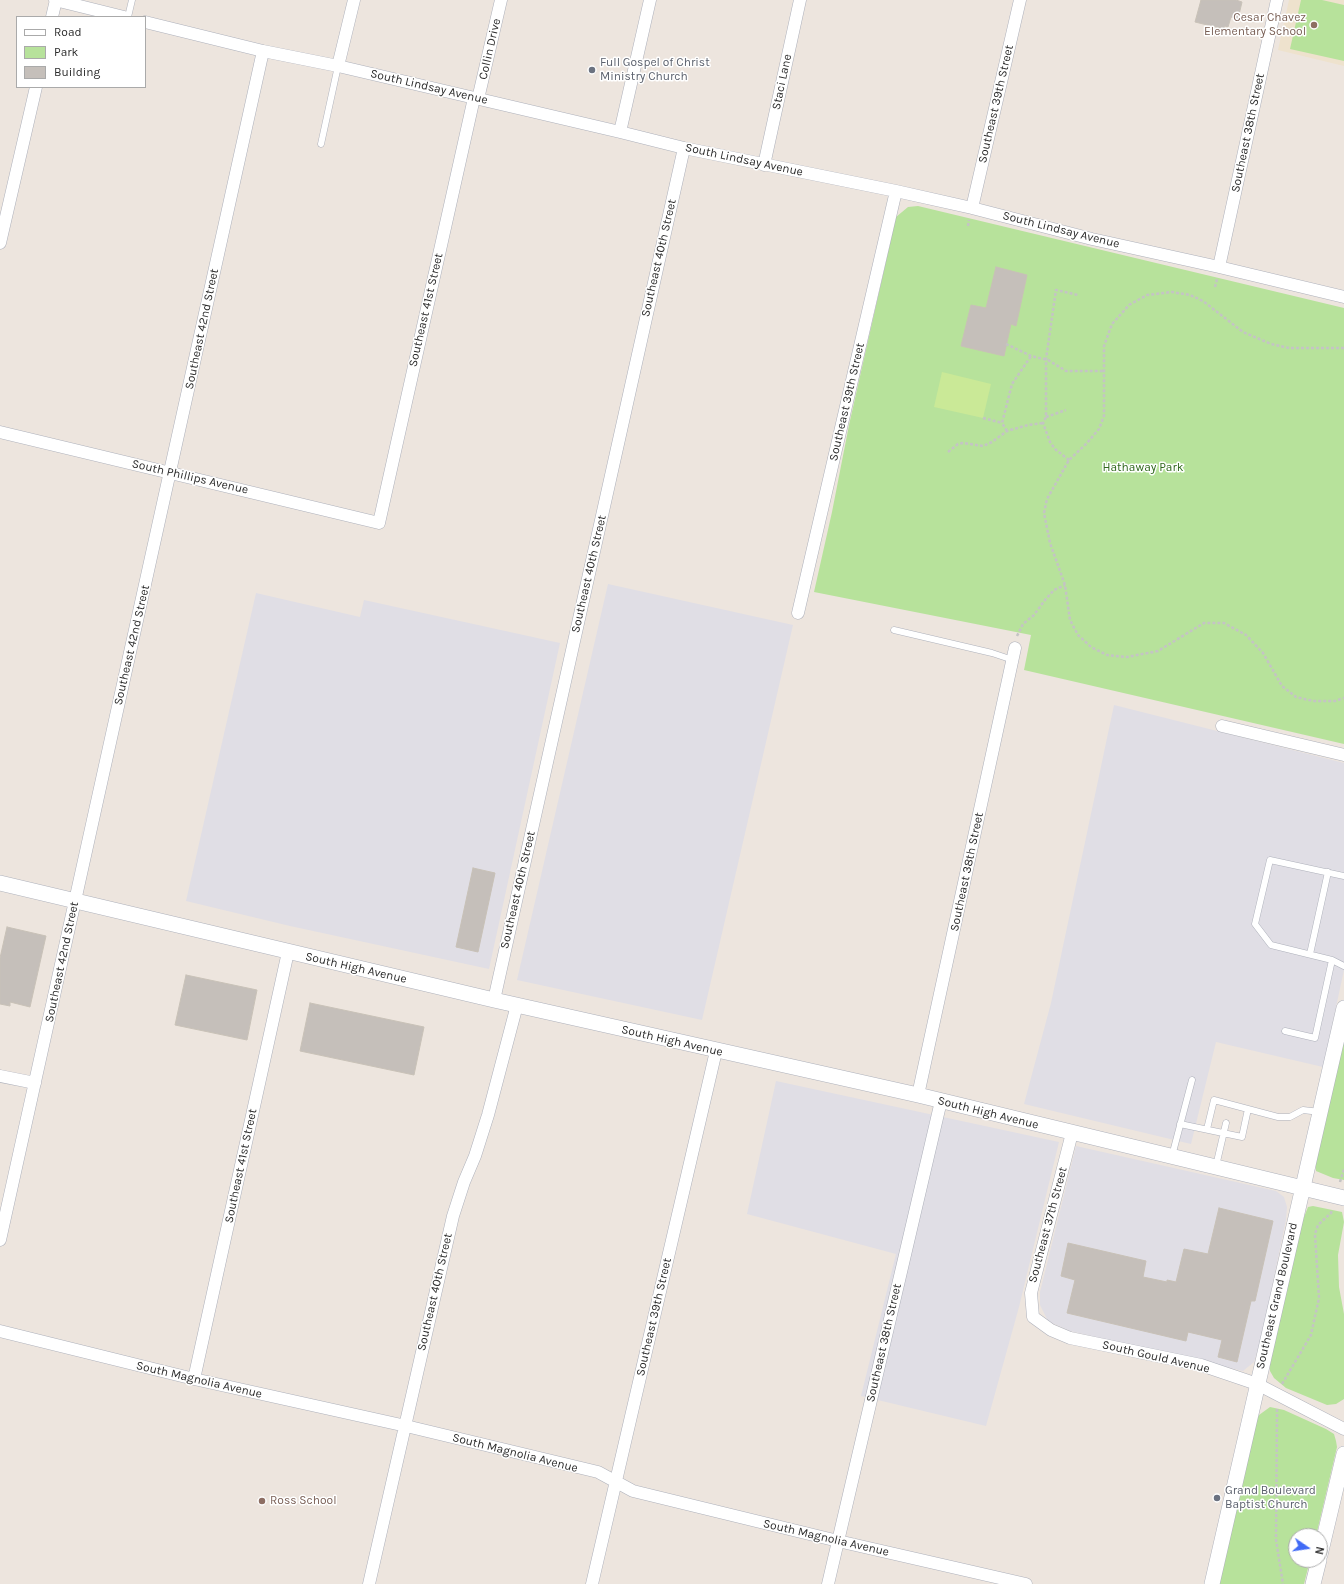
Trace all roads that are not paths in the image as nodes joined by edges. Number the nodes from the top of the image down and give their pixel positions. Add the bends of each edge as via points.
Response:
1 (55, 0) edge
2 (132, 0) edge
3 (354, 0) edge
4 (502, 0) edge
5 (650, 0) edge
6 (800, 0) edge
7 (1020, 0) edge
8 (1277, 0) edge
9 (52, 16) edge
10 (120, 16) edge
11 (128, 16) edge
12 (146, 22) edge
13 (263, 51) junction
14 (338, 66) junction
15 (36, 88) edge
16 (476, 98) junction
17 (620, 132) junction
18 (320, 144) dead end
19 (684, 148) junction
20 (764, 165) junction
21 (896, 191) junction
22 (972, 208) junction
23 (0, 243) edge
24 (1219, 267) junction
25 (1344, 297) edge
26 (0, 432) edge
27 (171, 473) junction
28 (379, 523) joint
29 (798, 612) dead end
30 (894, 630) dead end
31 (1014, 654) joint
32 (1222, 726) dead end
33 (1344, 755) edge
34 (1328, 872) junction
35 (1344, 876) edge
36 (0, 883) edge
37 (75, 901) junction
38 (288, 952) junction
39 (1310, 954) junction
40 (1332, 960) junction
41 (1344, 966) edge
42 (494, 1000) junction
43 (517, 1005) junction
44 (1344, 1008) edge
45 (1285, 1031) dead end
46 (716, 1051) junction
47 (0, 1076) edge
48 (1192, 1080) dead end
49 (35, 1083) junction
50 (918, 1095) junction
51 (941, 1101) junction
52 (1248, 1109) junction
53 (1320, 1112) junction
54 (1226, 1123) dead end
55 (1180, 1124) junction
56 (1207, 1129) junction
57 (1223, 1132) junction
58 (1072, 1133) junction
59 (1172, 1156) junction
60 (1216, 1166) junction
61 (1302, 1187) junction
62 (1340, 1197) edge
63 (0, 1240) edge
64 (1033, 1317) joint
65 (0, 1331) edge
66 (194, 1380) junction
67 (1257, 1384) junction
68 (406, 1426) junction
69 (1344, 1429) edge
70 (1344, 1454) edge
71 (616, 1482) junction
72 (1326, 1528) edge
73 (838, 1541) junction
74 (1317, 1568) edge
75 (369, 1584) edge
76 (592, 1584) edge
77 (828, 1584) edge
78 (1026, 1584) edge
79 (1212, 1584) edge
80 (1313, 1584) edge

1 - 9 street
1 - 10 street
2 - 11 lane
3 - 14 street
4 - 16 street, Collin Drive
5 - 17 street
6 - 20 street, Staci Lane
7 - 22 street, Southeast 39th Street
8 - 24 street, Southeast 38th Street
12 - 13 street, South Lindsay Avenue
13 - 14 street, South Lindsay Avenue
13 - 27 street, Southeast 42nd Street
14 - 16 street, South Lindsay Avenue
14 - 18 lane
15 - 23 street
16 - 17 street, South Lindsay Avenue
16 - 28 street, Southeast 41st Street
17 - 19 street, South Lindsay Avenue
19 - 20 street, South Lindsay Avenue
19 - 42 street, Southeast 40th Street
20 - 21 street, South Lindsay Avenue
21 - 22 street, South Lindsay Avenue
21 - 29 street, Southeast 39th Street
22 - 24 street, South Lindsay Avenue via 1092,239
24 - 25 street, South Lindsay Avenue
26 - 27 street, South Phillips Avenue
27 - 28 street, South Phillips Avenue
27 - 37 street, Southeast 42nd Street
30 - 31 lane via 992,653
31 - 50 street, Southeast 38th Street
32 - 33 street
34 - 35 lane
34 - 39 lane
34 - 39 lane via 1270,860 1255,924 1271,946
36 - 37 street, South High Avenue
37 - 38 street, South High Avenue
37 - 49 street, Southeast 42nd Street
38 - 42 street, South High Avenue
38 - 66 street, Southeast 41st Street
39 - 40 lane
40 - 41 lane
40 - 45 lane via 1315,1038
42 - 43 street, South High Avenue
43 - 46 street, South High Avenue
43 - 68 street, Southeast 40th Street via 488,1115 453,1216
44 - 53 street, Southeast Grand Boulevard
46 - 50 street, South High Avenue
46 - 71 street, Southeast 39th Street
47 - 49 street
48 - 55 lane
49 - 63 street, Southeast 42nd Street
50 - 51 street, South High Avenue
51 - 58 street, South High Avenue
51 - 73 street, Southeast 38th Street
52 - 53 lane via 1278,1117 1290,1117 1303,1110
52 - 56 lane via 1229,1107 1214,1100
52 - 57 lane via 1242,1137
53 - 61 street, Southeast Grand Boulevard
54 - 57 lane
55 - 56 lane
55 - 59 lane
56 - 57 lane
57 - 60 lane
58 - 59 street, South High Avenue
58 - 64 street, Southeast 37th Street via 1030,1293
59 - 60 street, South High Avenue
60 - 61 street, South High Avenue
61 - 62 street, South High Avenue
61 - 67 street, Southeast Grand Boulevard
64 - 67 street, South Gould Avenue via 1051,1330 1070,1338 1201,1365
65 - 66 street, South Magnolia Avenue
66 - 68 street, South Magnolia Avenue
67 - 69 street, South Gould Avenue
67 - 79 street, Southeast Grand Boulevard
68 - 71 street, South Magnolia Avenue via 598,1472
68 - 75 street, Southeast 40th Street
70 - 72 street
71 - 73 street, South Magnolia Avenue via 633,1491
71 - 76 street, Southeast 39th Street
73 - 77 street, Southeast 38th Street
73 - 78 street, South Magnolia Avenue
74 - 80 street

